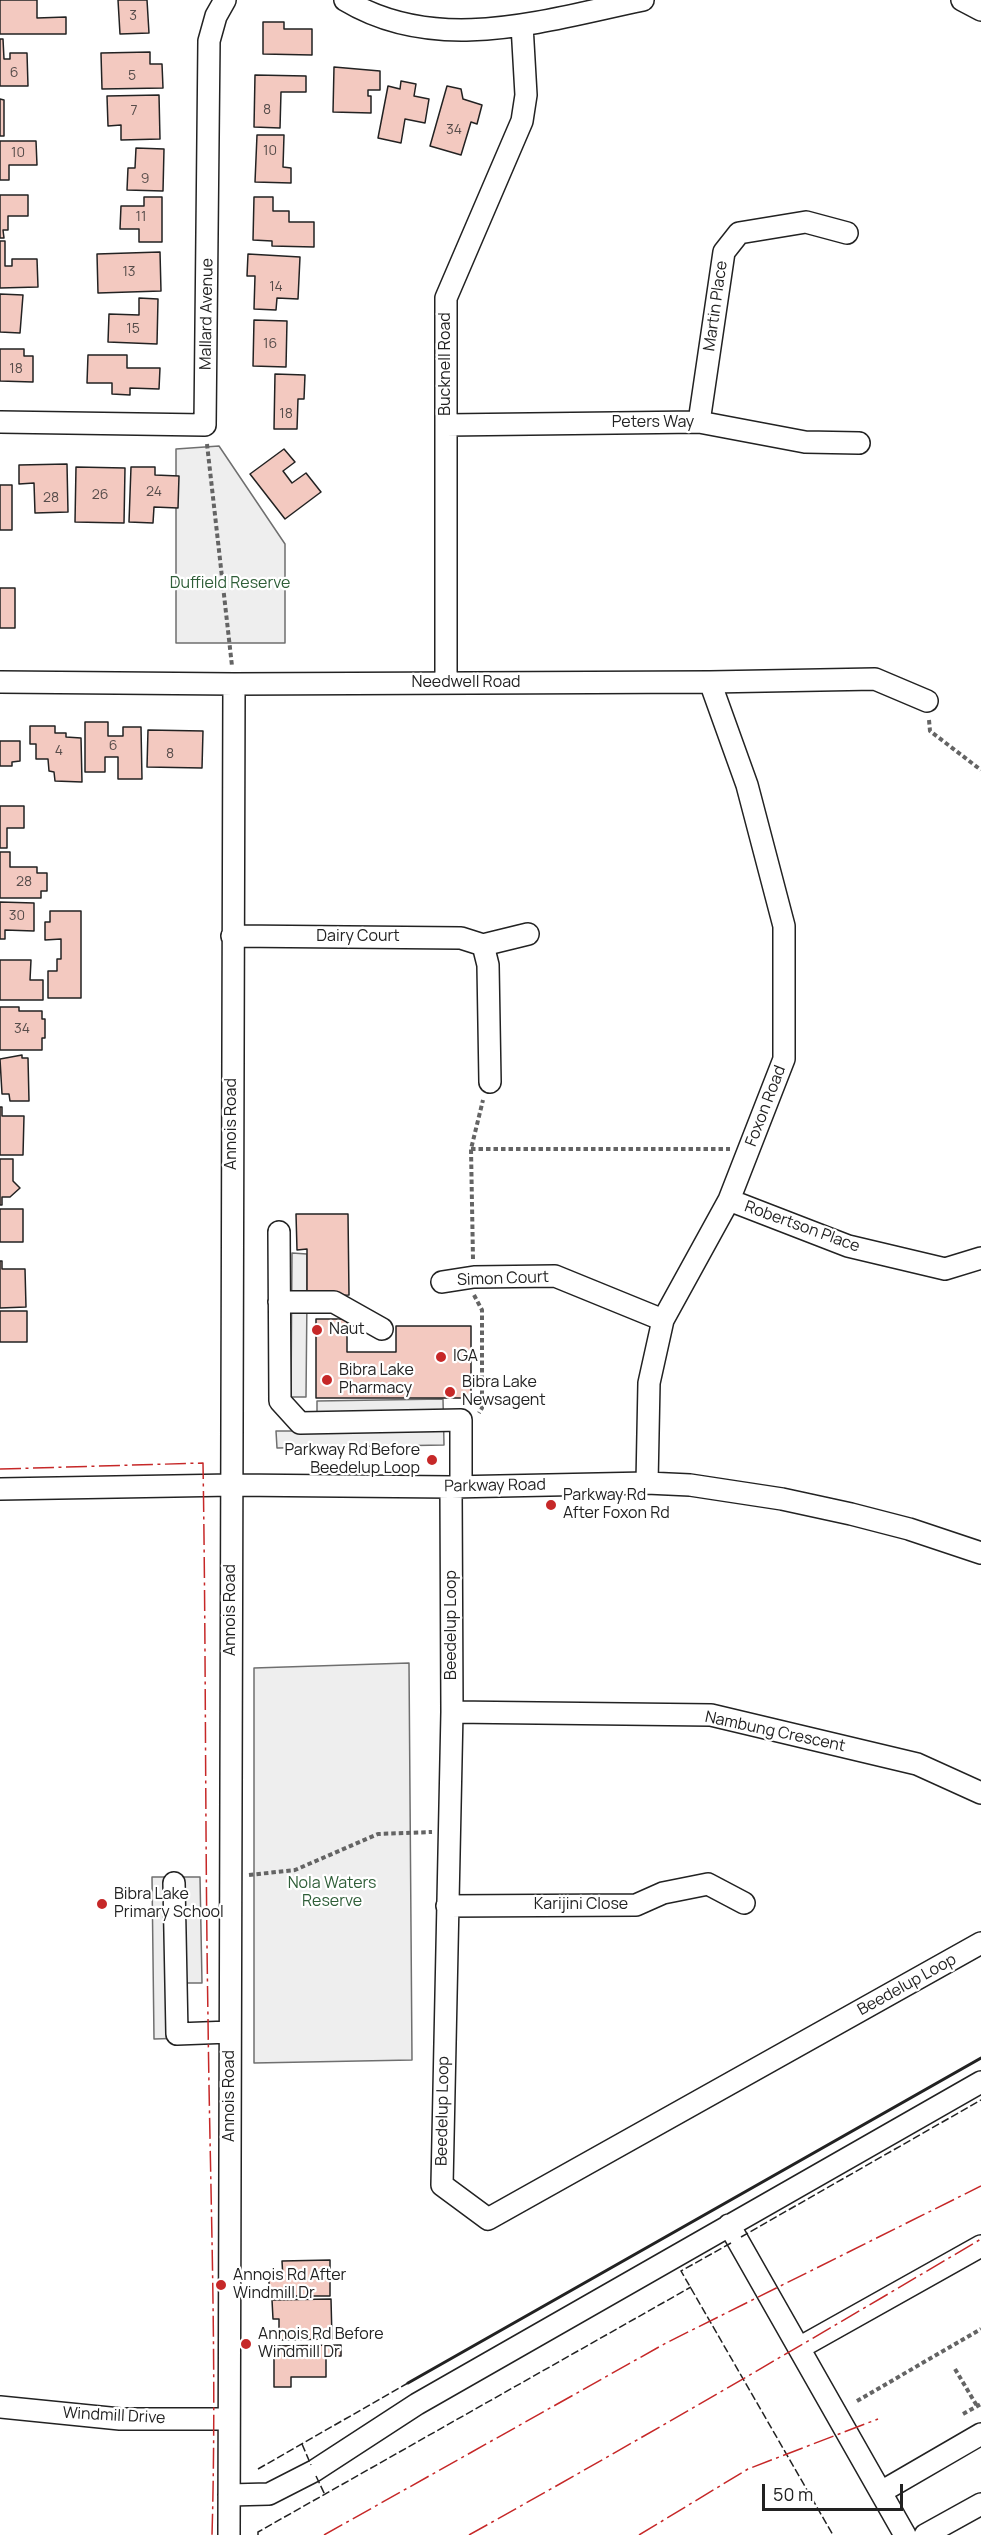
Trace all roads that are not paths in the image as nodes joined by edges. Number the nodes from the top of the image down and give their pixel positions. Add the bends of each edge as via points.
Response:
1 (225, 0) edge
2 (345, 0) edge
3 (643, 0) edge
4 (962, 0) edge
5 (981, 10) edge
6 (522, 25) junction
7 (847, 233) dead end
8 (0, 422) edge
9 (699, 422) junction
10 (446, 425) junction
11 (859, 443) dead end
12 (0, 682) edge
13 (710, 682) junction
14 (446, 683) junction
15 (234, 684) junction
16 (927, 701) road end
17 (528, 934) dead end
18 (232, 936) junction
19 (483, 945) junction
20 (490, 1082) road end
21 (729, 1200) junction
22 (279, 1232) dead end
23 (981, 1258) edge
24 (442, 1282) dead end
25 (279, 1302) junction
26 (663, 1320) junction
27 (382, 1329) dead end
28 (646, 1483) junction
29 (232, 1485) junction
30 (456, 1486) junction
31 (0, 1489) edge
32 (981, 1553) edge
33 (452, 1712) junction
34 (981, 1793) edge
35 (174, 1883) dead end
36 (744, 1903) dead end
37 (447, 1906) junction
38 (981, 1943) edge
39 (230, 2032) junction
40 (981, 2082) edge
41 (729, 2225) junction
42 (981, 2246) edge
43 (799, 2348) junction
44 (0, 2407) edge
45 (229, 2419) junction
46 (981, 2434) edge
47 (881, 2492) junction
48 (229, 2495) junction
49 (981, 2504) edge
50 (229, 2535) edge
51 (906, 2535) edge
52 (925, 2535) edge

1 - 8 street, Mallard Avenue via 210,41 206,425
2 - 6 street via 381,18 418,27 484,31
3 - 6 street
4 - 5 street
6 - 10 street, Bucknell Road via 526,95 522,121 446,298
7 - 9 street, Martin Place via 807,222 739,233 724,252
9 - 10 street, Peters Way
9 - 11 street, Peters Way via 805,442
10 - 14 street, Bucknell Road
12 - 15 street, Needwell Road
13 - 14 street, Needwell Road
13 - 16 street, Needwell Road via 876,679
13 - 21 street, Foxon Road via 747,785 784,926 784,1059
14 - 15 street, Needwell Road
15 - 18 street, Annois Road
17 - 19 street, Dairy Court
18 - 19 street, Dairy Court via 461,938
18 - 29 street, Annois Road
19 - 20 street via 488,964
21 - 23 street, Robertson Place via 848,1246 945,1269
21 - 26 street, Foxon Road
22 - 25 street
24 - 26 street, Simon Court via 555,1276
25 - 27 street via 334,1302
25 - 30 street, Beedelup Loop via 280,1401 300,1423 461,1420
26 - 28 street, Foxon Road via 649,1383
28 - 30 street, Parkway Road
28 - 32 street, Parkway Road via 725,1489 782,1499 909,1529
29 - 30 street, Parkway Road
29 - 31 street, Parkway Road
29 - 39 street, Annois Road
30 - 33 street, Beedelup Loop
33 - 34 street, Nambung Crescent via 711,1715 918,1764
33 - 37 street, Beedelup Loop
35 - 39 street via 177,2034
36 - 37 street, Karijini Close via 708,1884 663,1893 636,1905
37 - 38 street, Beedelup Loop via 442,2185 488,2219
39 - 45 street, Annois Road
40 - 41 street
41 - 43 street
41 - 48 street via 417,2404 314,2471 269,2494
42 - 43 street
43 - 47 street
44 - 45 street, Windmill Drive via 120,2419
45 - 48 street, Annois Road
46 - 47 street
47 - 51 street
48 - 50 street, Annois Road
49 - 52 street

